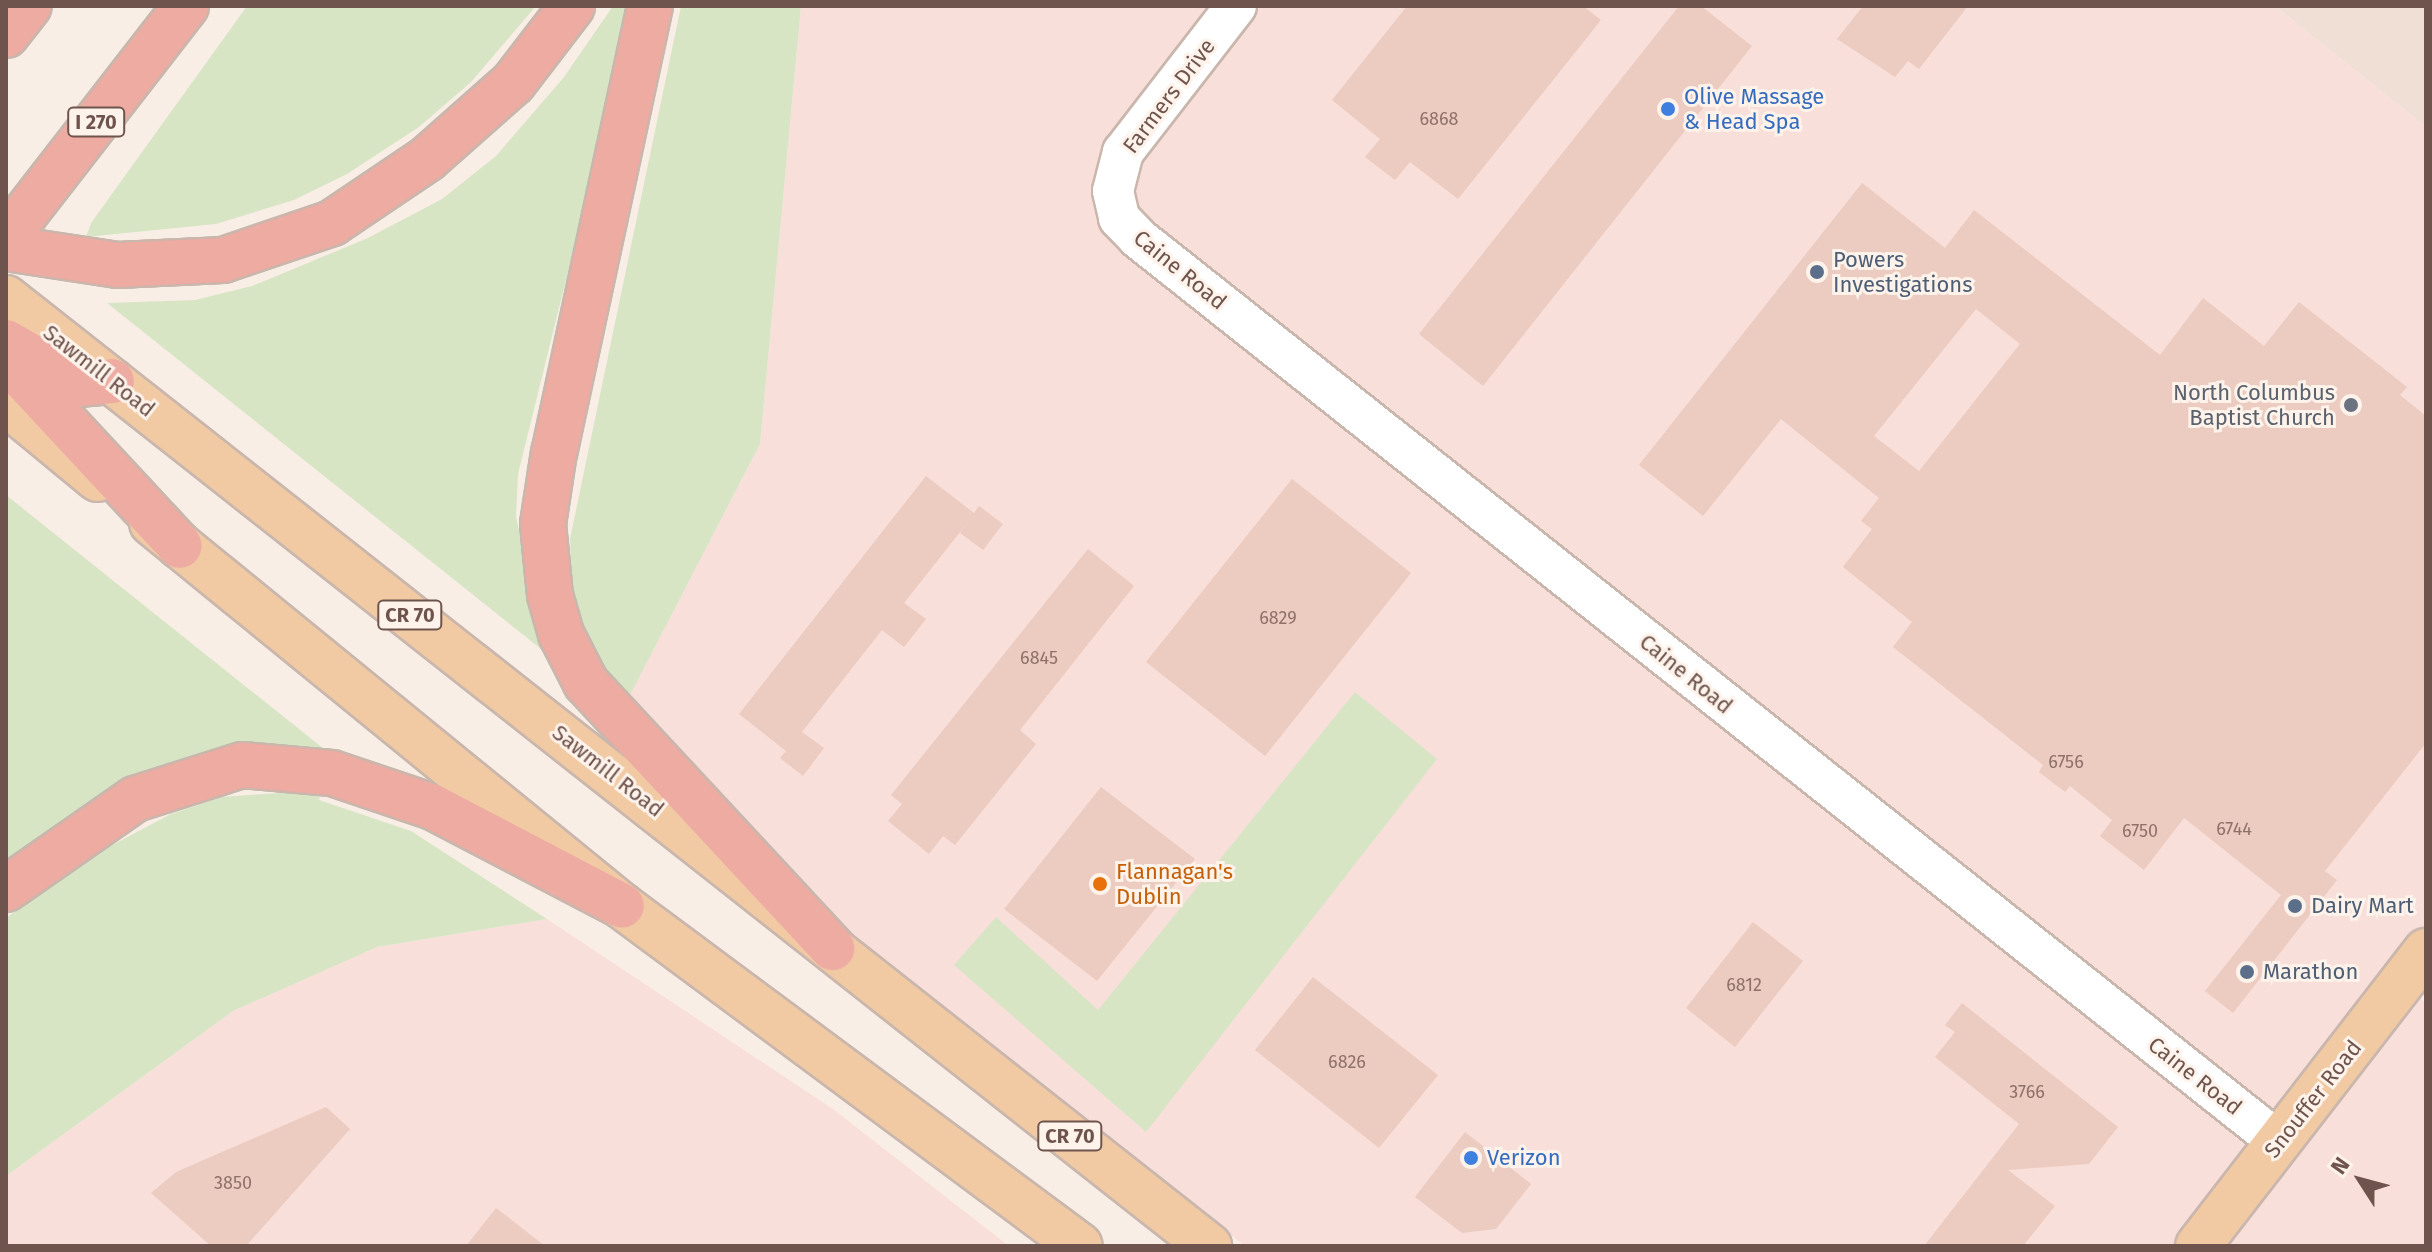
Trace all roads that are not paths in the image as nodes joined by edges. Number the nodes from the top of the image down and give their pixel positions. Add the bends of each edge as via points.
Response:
1 (29, 6) edge
2 (186, 6) edge
3 (572, 6) edge
4 (650, 6) edge
5 (1236, 6) edge
6 (6, 35) edge
7 (1113, 191) joint
8 (6, 238) edge
9 (6, 248) edge
10 (6, 298) edge
11 (22, 371) edge
12 (112, 381) joint
13 (180, 546) joint
14 (6, 889) edge
15 (622, 906) junction
16 (832, 948) junction
17 (2426, 951) edge
18 (2279, 1142) junction
19 (1080, 1246) edge
20 (1209, 1246) edge
21 (2198, 1246) edge

1 - 6 highway
2 - 8 highway, I 270
3 - 9 highway via 513,83 427,159 332,223 223,260 118,265
4 - 16 highway via 554,452 543,524 550,595 561,634 586,683
5 - 7 street, Farmers Drive via 1123,152
7 - 18 street, Caine Road via 1119,218 1138,238
10 - 11 main road, Sawmill Road
11 - 12 highway via 79,384
11 - 13 highway
12 - 16 main road, Sawmill Road / CR 70
13 - 15 main road
14 - 15 highway via 135,799 242,765 332,773 433,807
15 - 19 main road
16 - 20 main road, Sawmill Road / CR 70
17 - 18 main road, Snouffer Road
18 - 21 main road, Snouffer Road

